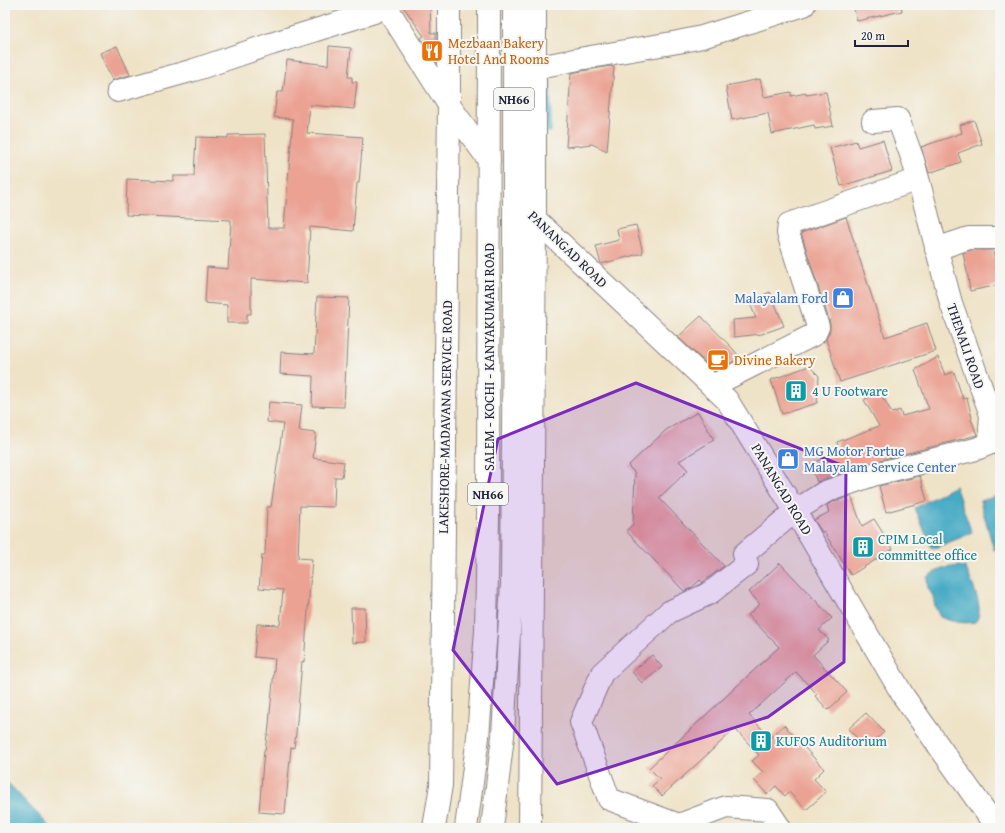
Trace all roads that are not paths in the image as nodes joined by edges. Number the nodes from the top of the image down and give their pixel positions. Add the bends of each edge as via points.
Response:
1 (377, 5) edge
2 (385, 5) edge
3 (449, 5) edge
4 (489, 5) edge
5 (514, 5) edge
6 (534, 5) edge
7 (804, 5) edge
8 (534, 68) junction
9 (118, 91) dead end
10 (449, 104) junction
11 (873, 122) dead end
12 (489, 160) junction
13 (907, 183) dead end
14 (514, 194) junction
15 (534, 218) junction
16 (1000, 238) edge
17 (936, 249) junction
18 (712, 386) junction
19 (995, 427) edge
20 (795, 511) junction
21 (996, 821) edge
22 (434, 828) edge
23 (466, 828) edge
24 (492, 828) edge
25 (530, 828) edge
26 (780, 828) edge

1 - 9 main road via 374,12 194,70
2 - 10 main road, PANANGAD ROAD
3 - 10 main road, LAKESHORE-MADAVANA SERVICE ROAD
4 - 12 main road, SALEM - KOCHI - KANYAKUMARI ROAD / NH66
5 - 14 main road, SALEM - KOCHI - KANYAKUMARI ROAD / NH66
6 - 8 main road
7 - 8 main road via 702,37
8 - 15 main road
10 - 12 main road, PANANGAD ROAD
10 - 22 main road, LAKESHORE-MADAVANA SERVICE ROAD via 442,785
11 - 17 main road, THENALI ROAD via 898,119 914,160
12 - 14 main road, PANANGAD ROAD
12 - 23 main road, SALEM - KOCHI - KANYAKUMARI ROAD / NH66 via 486,630 478,737
13 - 18 main road via 789,224 788,233 818,327 815,334
14 - 15 main road, PANANGAD ROAD
14 - 24 main road, SALEM - KOCHI - KANYAKUMARI ROAD / NH66 via 512,583 503,736
15 - 18 main road, PANANGAD ROAD
15 - 25 main road
16 - 17 main road via 969,238
17 - 19 main road, THENALI ROAD via 951,303
18 - 20 main road, PANANGAD ROAD via 727,400
19 - 20 main road, THENALI ROAD via 991,443 876,474 825,492
20 - 21 main road, PANANGAD ROAD via 904,696
20 - 26 main road via 744,554 747,564 710,593 669,612 602,673 582,722 609,799 679,825 726,807 768,810

